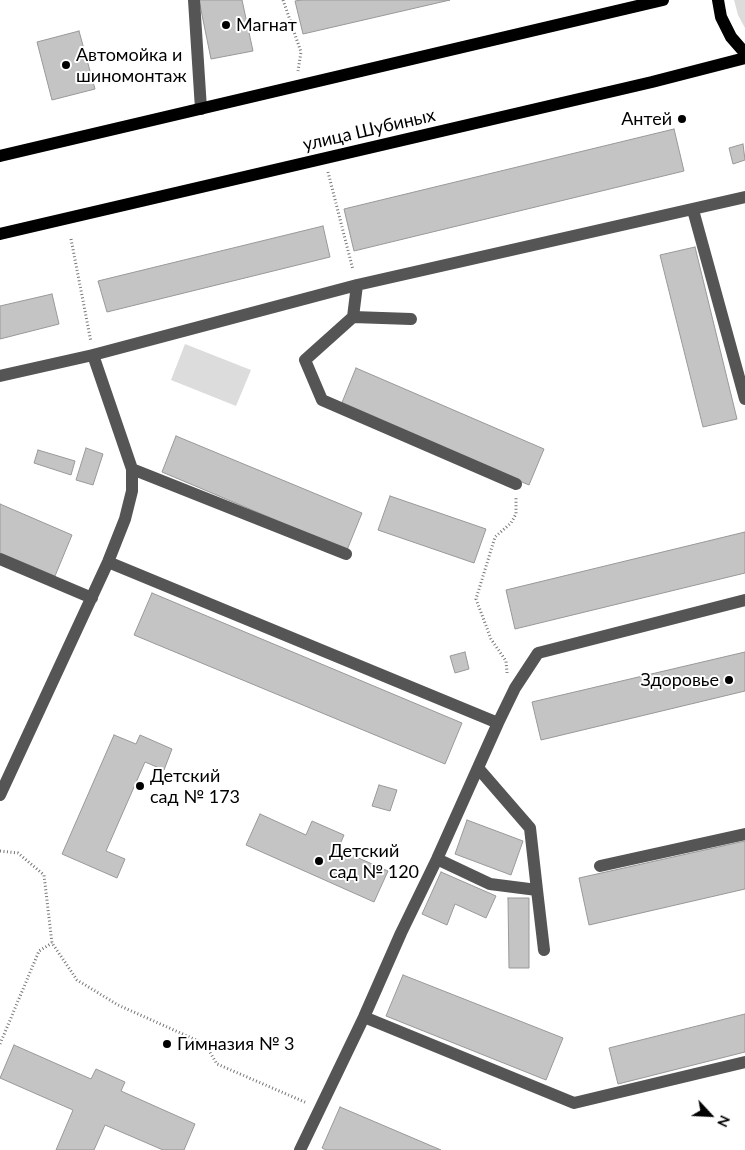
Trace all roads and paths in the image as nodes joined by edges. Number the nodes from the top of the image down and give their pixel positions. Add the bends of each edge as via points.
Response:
1 (194, 0) edge
2 (283, 0) edge
3 (663, 0) edge
4 (718, 0) edge
5 (745, 53) edge
6 (745, 58) edge
7 (295, 86) junction
8 (202, 108) junction
9 (0, 156) edge
10 (328, 173) dead end
11 (745, 197) edge
12 (693, 210) junction
13 (0, 234) edge
14 (71, 239) dead end
15 (357, 286) junction
16 (353, 317) junction
17 (411, 319) dead end
18 (93, 355) junction
19 (0, 376) edge
20 (745, 399) edge
21 (132, 469) junction
22 (516, 484) joint
23 (346, 554) dead end
24 (0, 559) edge
25 (108, 562) junction
26 (92, 598) junction
27 (745, 600) edge
28 (507, 679) dead end
29 (498, 723) junction
30 (478, 768) junction
31 (1, 789) edge
32 (745, 834) edge
33 (0, 851) edge
34 (437, 859) junction
35 (600, 866) dead end
36 (537, 890) junction
37 (52, 943) junction
38 (544, 950) dead end
39 (364, 1017) junction
40 (0, 1044) edge
41 (745, 1062) edge
42 (319, 1109) junction
43 (300, 1150) edge

1 - 8 lane
2 - 7 path via 301,52
3 - 7 main road
4 - 5 main road via 726,27
6 - 13 main road, улица Шубиных
7 - 8 main road
8 - 9 main road
10 - 15 path
11 - 12 lane
12 - 15 lane
12 - 20 lane
14 - 18 path
15 - 16 lane
15 - 18 lane
16 - 17 lane
16 - 22 lane via 304,360 322,400
18 - 19 lane
18 - 21 lane
21 - 23 lane
21 - 25 lane via 132,491 125,519
22 - 28 path via 516,514 495,537 476,599 492,639 506,662
24 - 26 lane
25 - 26 lane
25 - 29 lane
26 - 31 lane
27 - 29 lane via 538,653 515,688
29 - 30 lane
30 - 34 lane
30 - 36 lane via 530,828
32 - 35 lane
33 - 37 path via 18,853 44,875
34 - 36 lane via 490,884
34 - 39 lane
36 - 38 lane
37 - 40 path via 39,951
37 - 42 path via 78,980 118,1005 204,1044 217,1064
39 - 41 lane via 574,1103
39 - 42 lane
42 - 43 lane

